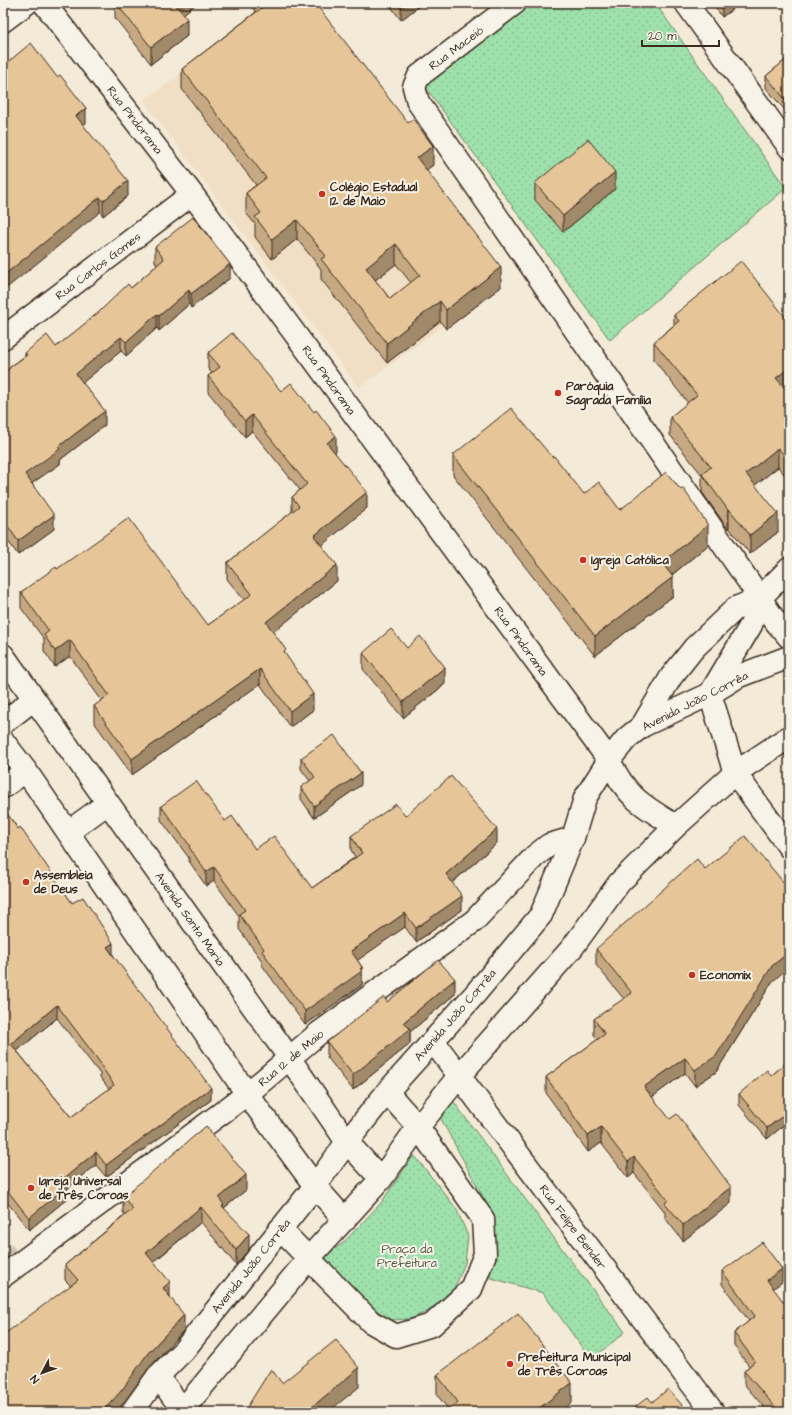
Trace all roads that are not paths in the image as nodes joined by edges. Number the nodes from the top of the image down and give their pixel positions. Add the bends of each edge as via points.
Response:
1 (28, 3) edge
2 (44, 3) edge
3 (515, 3) edge
4 (686, 3) edge
5 (3, 21) edge
6 (789, 147) edge
7 (192, 194) junction
8 (3, 338) edge
9 (789, 569) edge
10 (760, 598) junction
11 (789, 637) edge
12 (3, 655) edge
13 (789, 657) edge
14 (710, 694) junction
15 (34, 699) junction
16 (3, 723) edge
17 (642, 726) junction
18 (789, 737) edge
19 (3, 741) edge
20 (609, 760) junction
21 (26, 772) junction
22 (735, 773) junction
23 (3, 787) edge
24 (108, 803) junction
25 (676, 826) junction
26 (68, 832) junction
27 (573, 838) junction
28 (789, 847) edge
29 (433, 1041) junction
30 (290, 1059) junction
31 (459, 1076) junction
32 (387, 1092) junction
33 (247, 1094) junction
34 (418, 1126) junction
35 (347, 1142) junction
36 (381, 1179) junction
37 (315, 1186) junction
38 (345, 1220) junction
39 (280, 1229) junction
40 (309, 1258) junction
41 (3, 1276) edge
42 (158, 1376) junction
43 (182, 1411) edge
44 (132, 1412) edge
45 (713, 1412) edge

1 - 5 street
2 - 7 street, Rua Pindorama
3 - 10 street, Rua Maceió via 419,76 414,87 418,102
4 - 6 street
7 - 8 street, Rua Carlos Gomes
7 - 20 street, Rua Pindorama
9 - 10 street
10 - 11 street
10 - 14 street via 751,625
10 - 17 street via 736,608 694,648 672,677
12 - 15 street, Avenida Santa Maria
13 - 14 street, Avenida João Corrêa via 739,676
14 - 17 street, Avenida João Corrêa
14 - 22 street
15 - 16 street
15 - 24 street, Avenida Santa Maria
17 - 20 street, Avenida João Corrêa via 627,738
18 - 22 street
19 - 21 street
20 - 25 street, Rua Pindorama via 628,793 641,805
20 - 27 street, Avenida João Corrêa via 585,798
21 - 23 street
21 - 26 street
22 - 25 street
22 - 28 street
24 - 26 street
24 - 30 street, Avenida Santa Maria
25 - 31 street via 619,883 572,948
26 - 33 street
27 - 29 street, Avenida João Corrêa via 542,916
27 - 30 street, Rua 12 de Maio via 548,845 474,921 319,1034
29 - 31 street, Rua Felipe Bender
29 - 32 street, Avenida João Corrêa
30 - 33 street, Rua 12 de Maio
30 - 35 street, Avenida Santa Maria
31 - 34 street
31 - 45 street, Rua Felipe Bender
32 - 34 street
32 - 35 street, Avenida João Corrêa
33 - 37 street
33 - 41 street, Rua 12 de Maio
34 - 36 street
34 - 40 street via 483,1219 485,1254 471,1289 432,1325 396,1336 371,1322
35 - 36 street, Avenida Santa Maria
35 - 37 street, Avenida João Corrêa
36 - 38 street
37 - 38 street
37 - 39 street, Avenida João Corrêa
38 - 40 street
39 - 40 street
39 - 42 street, Avenida João Corrêa via 184,1350
40 - 43 street
42 - 43 street
42 - 44 street, Avenida João Corrêa

